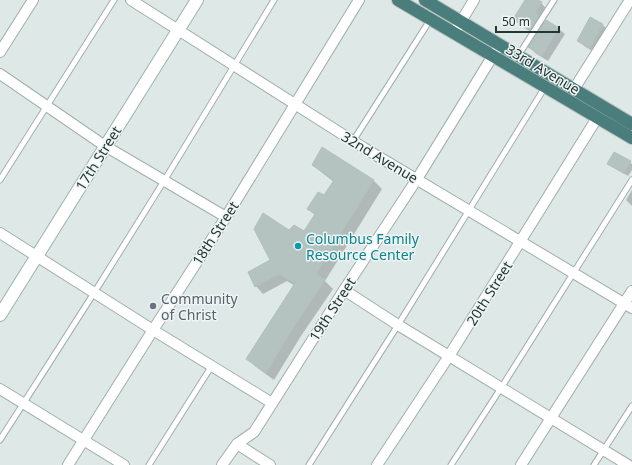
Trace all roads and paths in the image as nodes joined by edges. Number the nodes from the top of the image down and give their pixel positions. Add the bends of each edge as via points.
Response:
1 (33, 0) edge
2 (114, 0) edge
3 (131, 0) edge
4 (197, 0) edge
5 (274, 0) edge
6 (359, 0) edge
7 (398, 0) edge
8 (425, 0) edge
9 (474, 0) edge
10 (554, 0) edge
11 (630, 0) edge
12 (431, 19) junction
13 (461, 21) junction
14 (178, 30) junction
15 (454, 33) junction
16 (500, 44) junction
17 (0, 52) edge
18 (493, 56) junction
19 (518, 56) junction
20 (234, 66) junction
21 (0, 74) edge
22 (545, 86) junction
23 (574, 89) junction
24 (295, 104) junction
25 (47, 106) junction
26 (597, 118) junction
27 (632, 124) edge
28 (632, 138) edge
29 (353, 141) junction
30 (106, 146) junction
31 (417, 179) junction
32 (0, 180) edge
33 (632, 180) edge
34 (164, 181) junction
35 (469, 210) junction
36 (226, 217) junction
37 (0, 233) edge
38 (521, 241) junction
39 (37, 256) junction
40 (574, 273) junction
41 (344, 290) junction
42 (632, 291) edge
43 (94, 293) junction
44 (628, 306) edge
45 (0, 315) edge
46 (398, 325) junction
47 (153, 330) junction
48 (449, 356) junction
49 (211, 367) junction
50 (501, 388) junction
51 (0, 389) edge
52 (23, 403) junction
53 (272, 403) junction
54 (632, 406) edge
55 (551, 418) junction
56 (0, 440) edge
57 (84, 440) junction
58 (237, 444) junction
59 (604, 450) junction
60 (68, 465) edge
61 (124, 465) edge
62 (149, 465) edge
63 (222, 465) edge
64 (270, 465) edge
65 (309, 465) edge
66 (377, 465) edge
67 (452, 465) edge
68 (521, 465) edge
69 (594, 465) edge
70 (628, 465) edge

1 - 17 street
2 - 25 lane
3 - 14 street, 32nd Avenue
4 - 14 main road, 17th Street
5 - 20 lane
6 - 24 street, 18th Street
7 - 12 highway, 33rd Avenue
8 - 13 highway, 33rd Avenue
9 - 13 street
10 - 19 lane
11 - 23 street
12 - 15 highway, 33rd Avenue
12 - 29 lane
13 - 15 street
13 - 16 highway, 33rd Avenue
14 - 20 street, 32nd Avenue
14 - 30 main road, 17th Street
15 - 18 highway, 33rd Avenue
16 - 18 street, 19th Street
16 - 19 highway, 33rd Avenue
18 - 22 highway, 33rd Avenue
18 - 31 street, 19th Street
19 - 23 highway, 33rd Avenue
20 - 24 street, 32nd Avenue
20 - 34 lane
21 - 25 street
22 - 26 highway, 33rd Avenue
22 - 35 lane
23 - 27 highway, 33rd Avenue
24 - 29 street, 32nd Avenue
24 - 36 street, 18th Street
25 - 30 street
25 - 32 lane
26 - 28 highway, 33rd Avenue
26 - 38 street, 20th Street
29 - 31 street, 32nd Avenue
30 - 34 street
30 - 39 main road, 17th Street
31 - 35 street, 32nd Avenue
31 - 41 street, 19th Street
33 - 40 lane
34 - 36 street
34 - 43 lane
35 - 38 street, 32nd Avenue
35 - 46 lane
36 - 47 street, 18th Street
37 - 39 street
38 - 40 street, 32nd Avenue
38 - 48 street, 20th Street
39 - 43 street
39 - 45 main road, 17th Street
40 - 44 street, 32nd Avenue
40 - 50 lane
41 - 46 street
41 - 53 street, 19th Street
42 - 44 street
43 - 47 street
43 - 52 lane
44 - 55 street
46 - 48 street
46 - 65 lane
47 - 49 street
47 - 57 street, 18th Street
48 - 50 street
48 - 66 street, 20th Street
49 - 53 street
49 - 62 lane
50 - 55 street
50 - 67 lane
51 - 52 street
52 - 56 lane
52 - 57 street
53 - 58 street, 19th Street via 254,432
54 - 59 lane
55 - 59 street
55 - 68 street
57 - 60 street, 18th Street
57 - 61 street
58 - 63 street, 19th Street
58 - 64 street
59 - 69 lane
59 - 70 street

